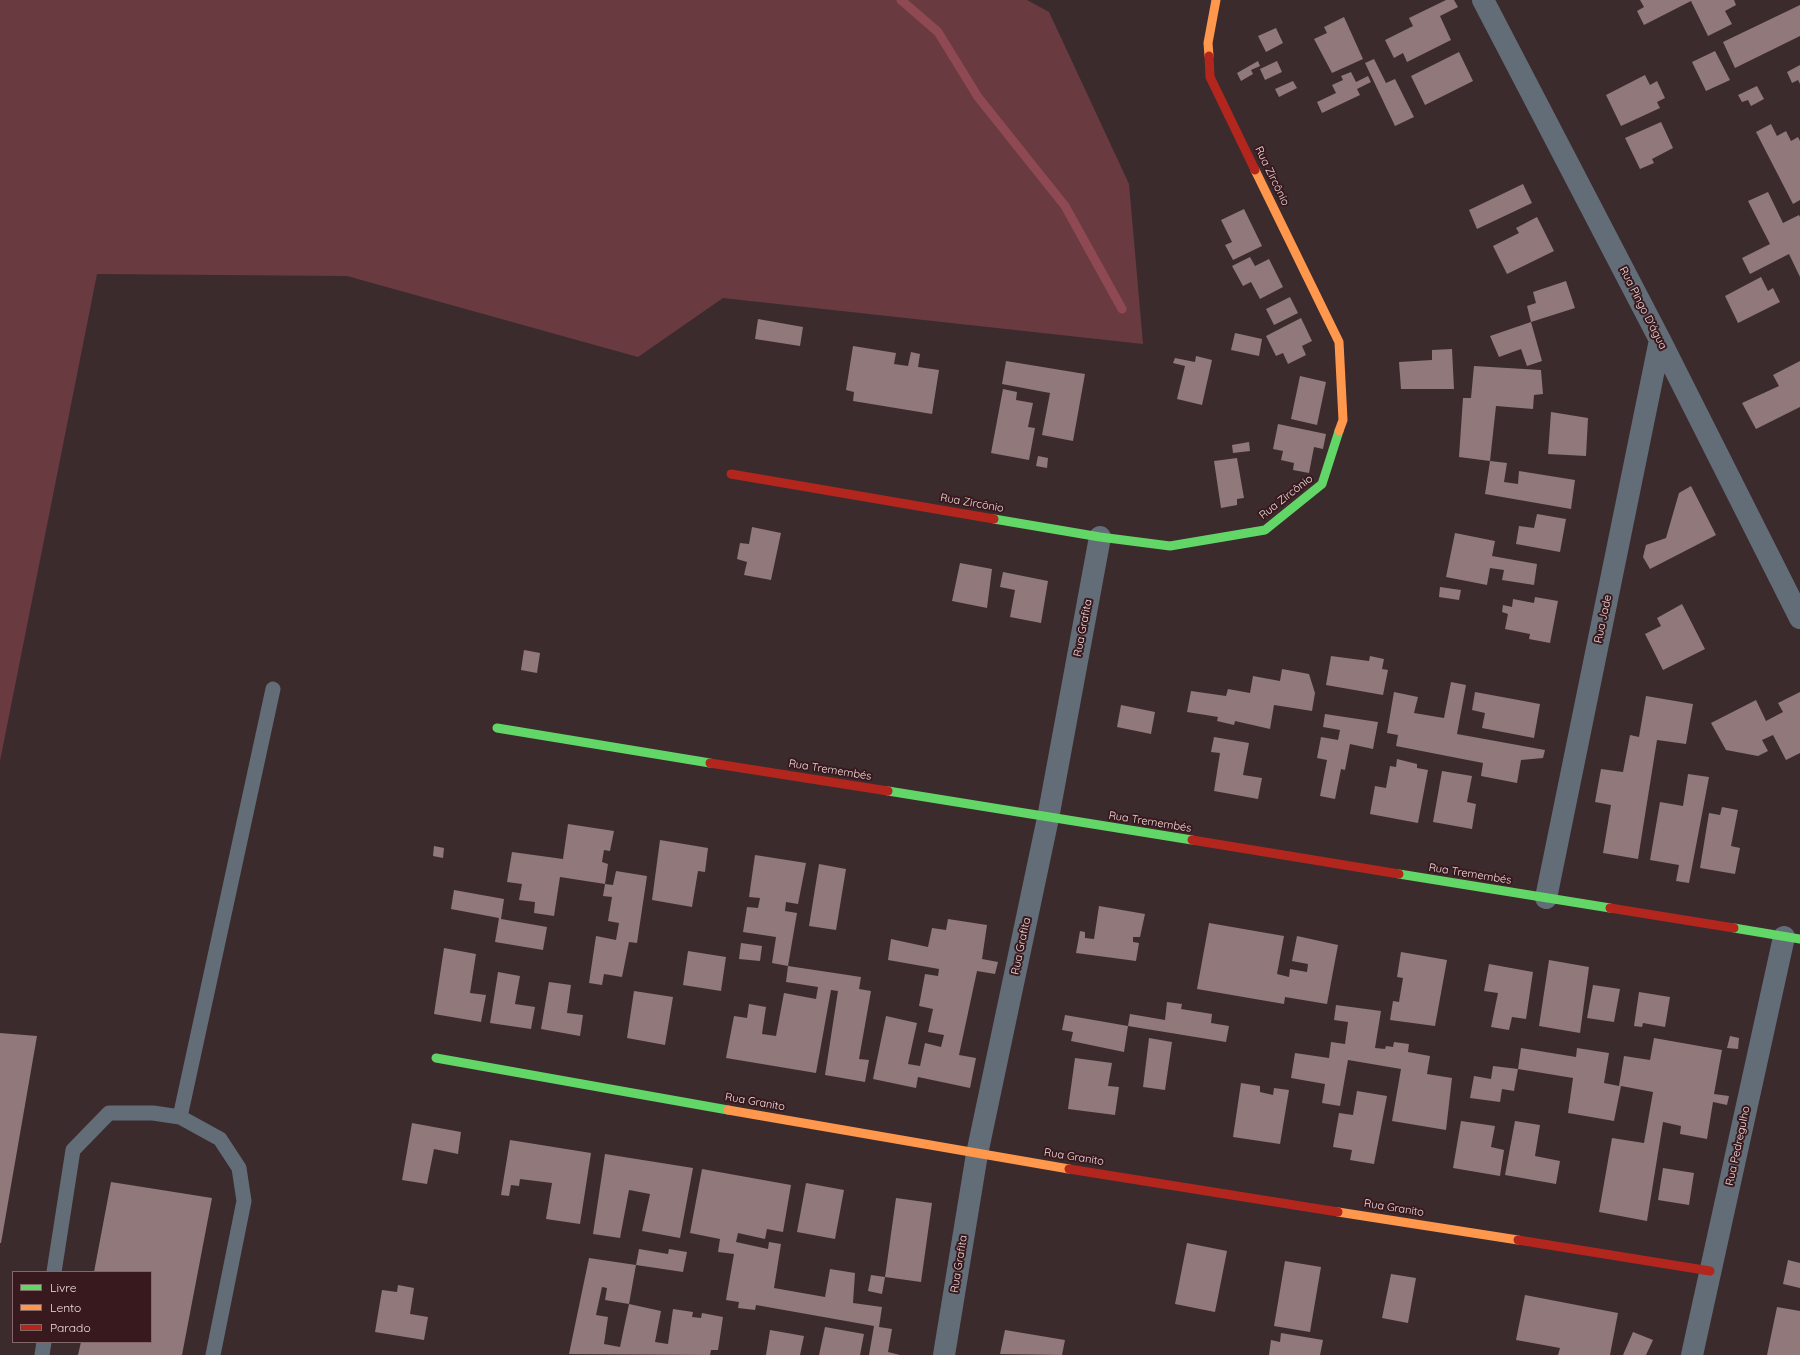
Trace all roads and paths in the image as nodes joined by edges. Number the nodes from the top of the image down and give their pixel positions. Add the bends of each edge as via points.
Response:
1 (1216, 0) edge
2 (1483, 0) edge
3 (1660, 340) junction
4 (731, 474) dead end
5 (1100, 537) junction
6 (1800, 618) edge
7 (272, 689) dead end
8 (497, 728) dead end
9 (1048, 818) junction
10 (1546, 898) junction
11 (1792, 938) edge
12 (436, 1058) dead end
13 (180, 1117) junction
14 (976, 1154) junction
15 (54, 1271) edge
16 (1710, 1271) junction
17 (44, 1343) edge
18 (42, 1355) edge
19 (213, 1355) edge
20 (944, 1355) edge
21 (1692, 1355) edge

1 - 5 street, Rua Zircônio via 1208,43 1210,77 1339,342 1343,420 1322,484 1265,530 1170,546
2 - 3 street, Rua Pingo D'água
3 - 6 street, Rua Pingo D'água
3 - 10 street, Rua Jade
4 - 5 street, Rua Zircônio
5 - 9 street, Rua Grafita
7 - 13 lane
8 - 9 street, Rua Tremembés
9 - 10 street, Rua Tremembés
9 - 14 street, Rua Grafita
10 - 11 street, Rua Tremembés
11 - 16 street, Rua Pedregulho
12 - 14 street, Rua Granito
13 - 15 lane via 153,1113 109,1113 73,1150
13 - 19 lane via 220,1139 239,1168 244,1201
14 - 16 street, Rua Granito
14 - 20 street, Rua Grafita
16 - 21 street, Rua Pedregulho
17 - 18 lane

